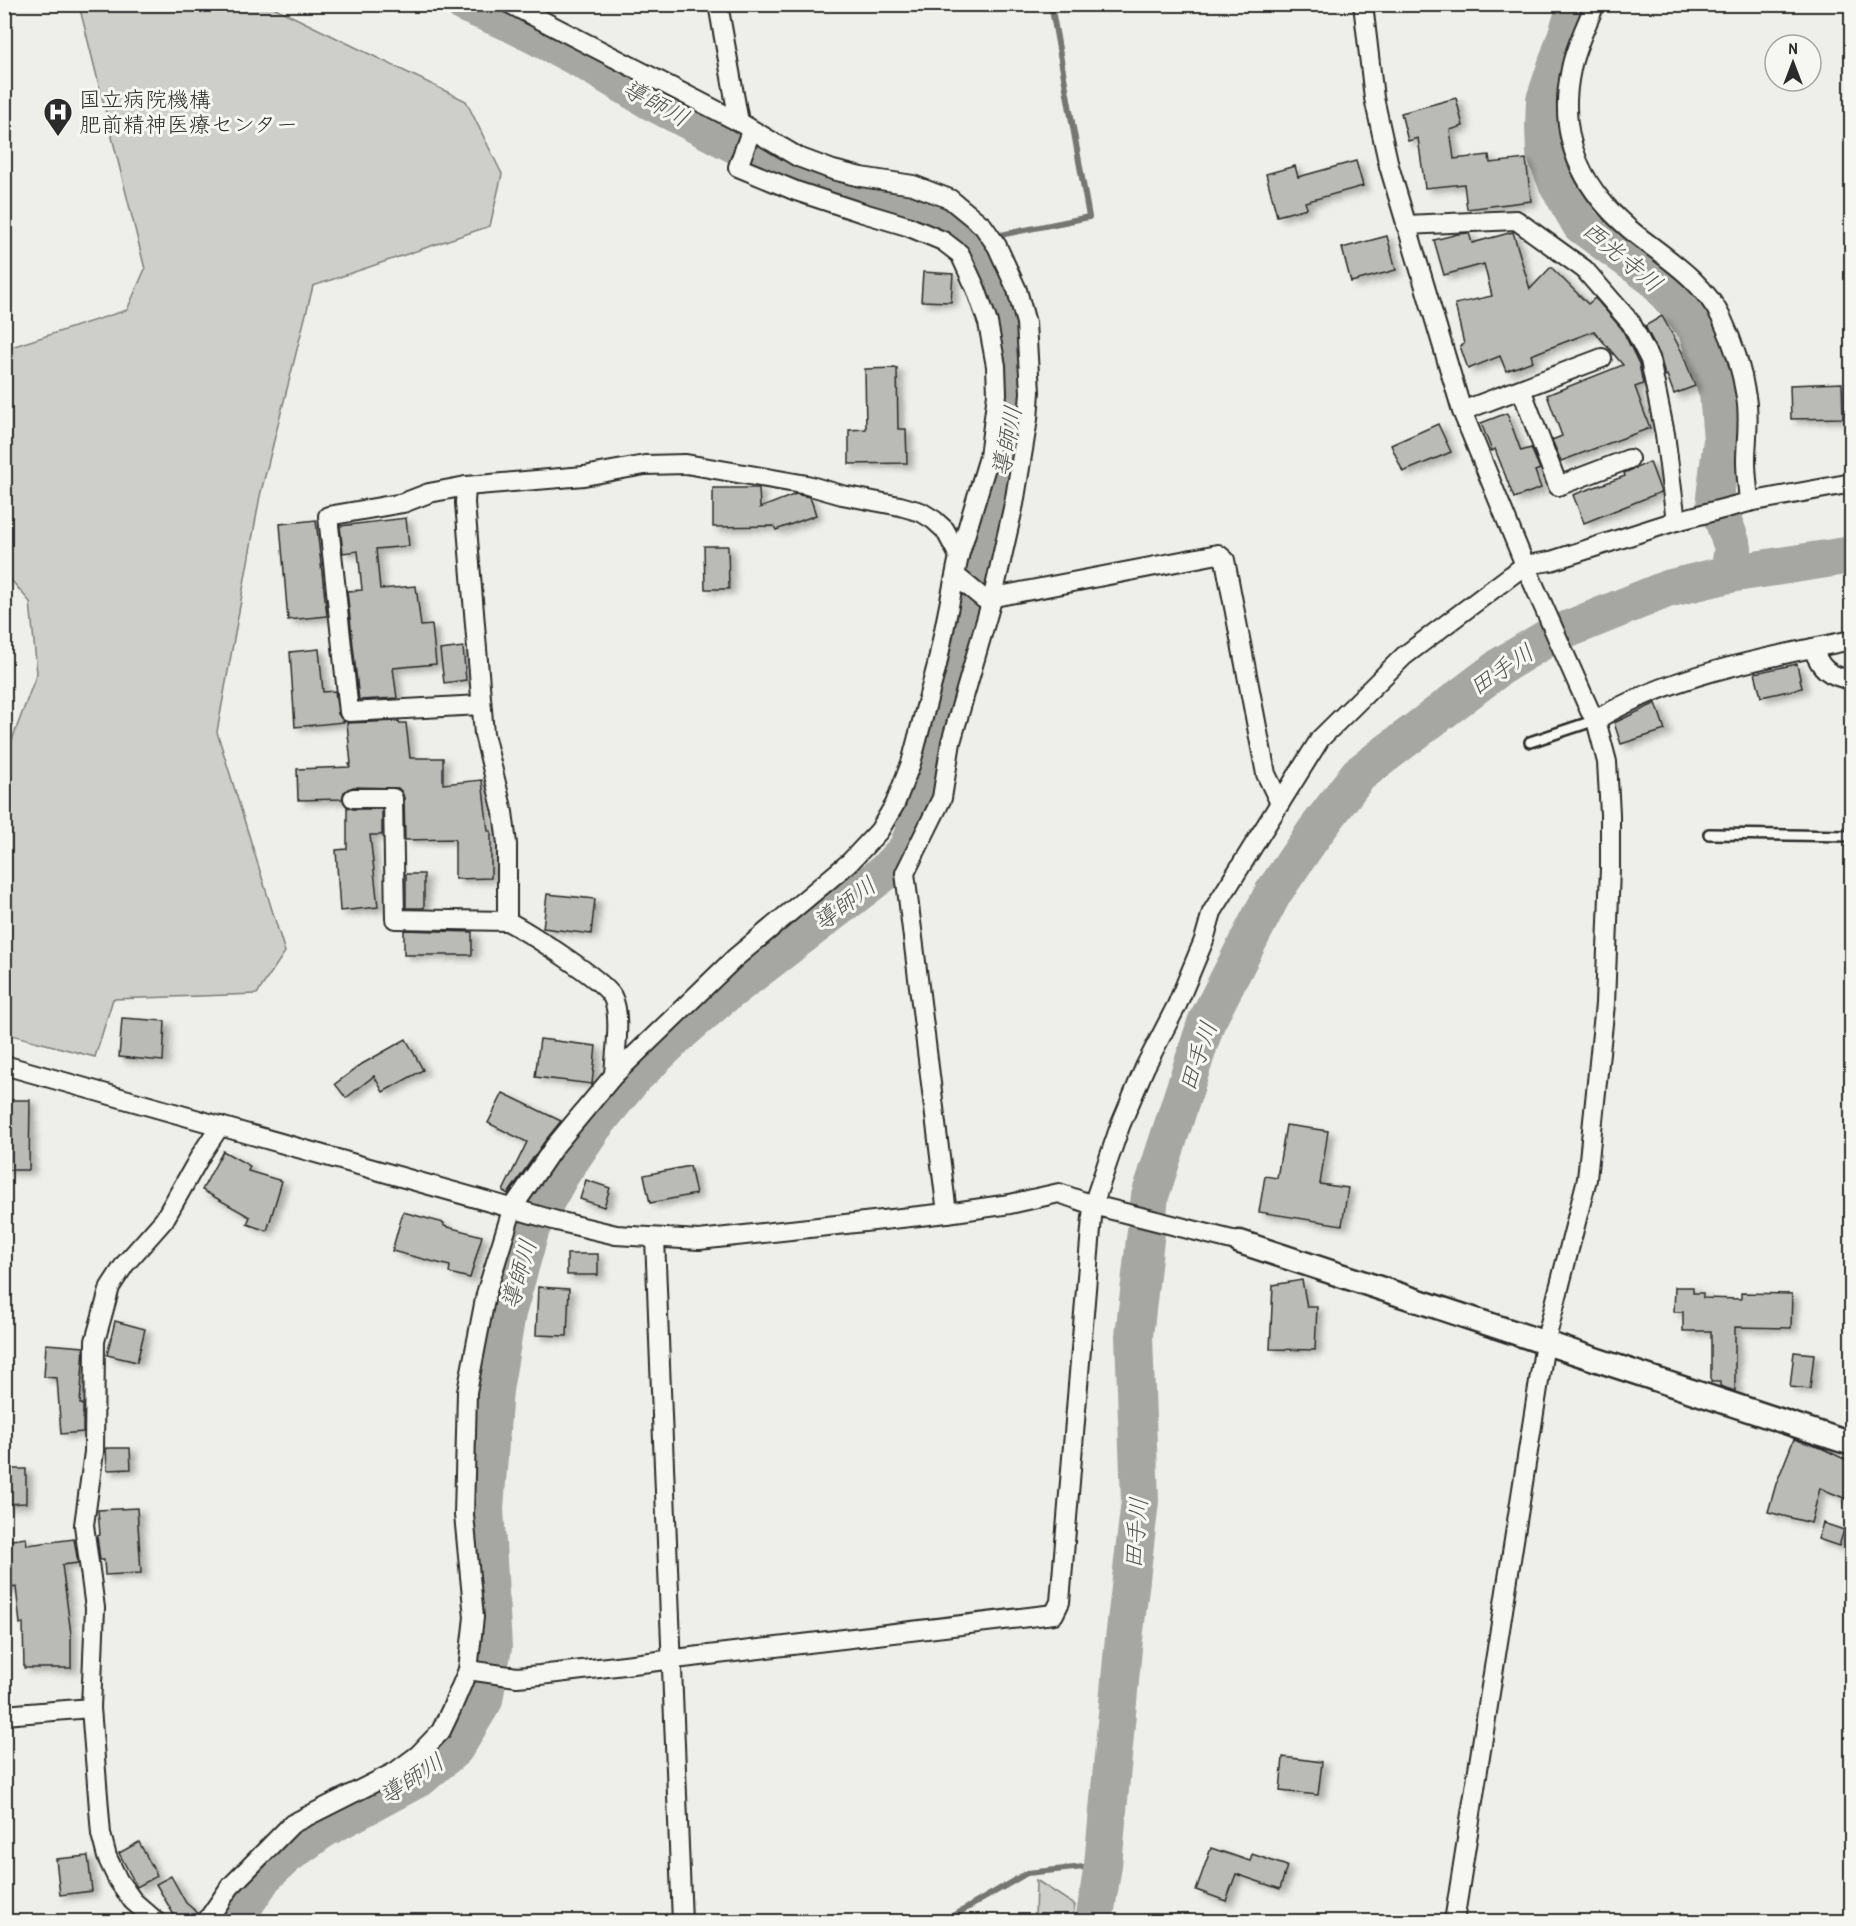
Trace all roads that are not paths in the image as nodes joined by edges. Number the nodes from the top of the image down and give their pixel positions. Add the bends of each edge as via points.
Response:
1 (510, 4) edge
2 (717, 4) edge
3 (1363, 4) edge
4 (1595, 4) edge
5 (745, 127) junction
6 (1406, 225) junction
7 (1602, 358) dead end
8 (1521, 389) junction
9 (1462, 411) junction
10 (1629, 459) dead end
11 (1851, 483) edge
12 (466, 486) junction
13 (1749, 502) junction
14 (1676, 520) junction
15 (959, 556) junction
16 (1528, 572) junction
17 (956, 576) junction
18 (989, 597) junction
19 (1851, 640) edge
20 (1813, 648) junction
21 (1851, 680) edge
22 (481, 705) junction
23 (1593, 715) junction
24 (1530, 742) dead end
25 (353, 798) dead end
26 (1281, 803) junction
27 (1709, 834) dead end
28 (1851, 836) edge
29 (507, 921) junction
30 (4, 1065) edge
31 (614, 1075) junction
32 (220, 1126) junction
33 (1093, 1205) junction
34 (513, 1207) junction
35 (947, 1213) junction
36 (655, 1238) junction
37 (1240, 1242) joint
38 (1545, 1343) junction
39 (1851, 1444) edge
40 (672, 1657) junction
41 (468, 1670) junction
42 (92, 1708) junction
43 (4, 1715) edge
44 (157, 1922) edge
45 (206, 1922) edge
46 (682, 1922) edge
47 (1454, 1922) edge

1 - 5 street
2 - 5 street
3 - 6 street via 1374,98
4 - 13 street via 1571,66 1566,95 1574,151 1584,177 1598,197 1637,235 1686,273 1721,317 1746,397
5 - 15 street via 738,167 796,191 907,226 943,241 960,254 988,323 997,393 989,457
5 - 18 street via 798,157 833,170 913,185 950,199 983,226 996,246 1017,290 1026,323 1030,392 1014,504
6 - 9 street
6 - 14 street via 1516,220 1584,269 1631,323 1650,360
7 - 8 street
8 - 9 street
8 - 10 street via 1558,486
9 - 16 street
11 - 13 street
12 - 15 street via 584,476 645,465 686,464 807,485 921,512 945,531
12 - 22 street
12 - 22 street via 403,503 328,516 349,712
13 - 14 street
14 - 16 street
15 - 17 street
16 - 23 street
16 - 26 street via 1404,656 1320,739
17 - 18 street
17 - 31 street via 911,763 879,831 850,862 735,958
18 - 26 street via 1218,554 1225,560 1266,774
18 - 35 street via 951,742 942,798 905,873
19 - 20 street
20 - 21 street via 1818,662 1829,673
20 - 23 street via 1674,684
22 - 29 street via 507,844
23 - 24 lane
23 - 38 street via 1607,762 1610,814 1605,1004 1587,1179
25 - 29 street via 393,798 395,919
26 - 33 street via 1212,912 1177,1005 1120,1126
27 - 28 lane
29 - 31 street via 601,984 613,997 617,1015
30 - 32 street
31 - 34 street via 554,1147
32 - 34 street
32 - 42 street via 164,1220 110,1287 95,1341 94,1452 84,1525 95,1608
33 - 35 street via 1059,1193
33 - 37 street
33 - 40 street via 1060,1602 1054,1614
34 - 36 street via 616,1235
34 - 41 street via 486,1294 467,1392 464,1515 474,1617
35 - 36 street via 699,1240
36 - 40 street
37 - 38 street
38 - 39 street
38 - 47 street
40 - 41 street via 517,1677
40 - 46 street
41 - 45 street via 441,1731 418,1755 395,1772 292,1824 230,1887
42 - 43 street
42 - 44 street via 101,1834 107,1857 133,1901

